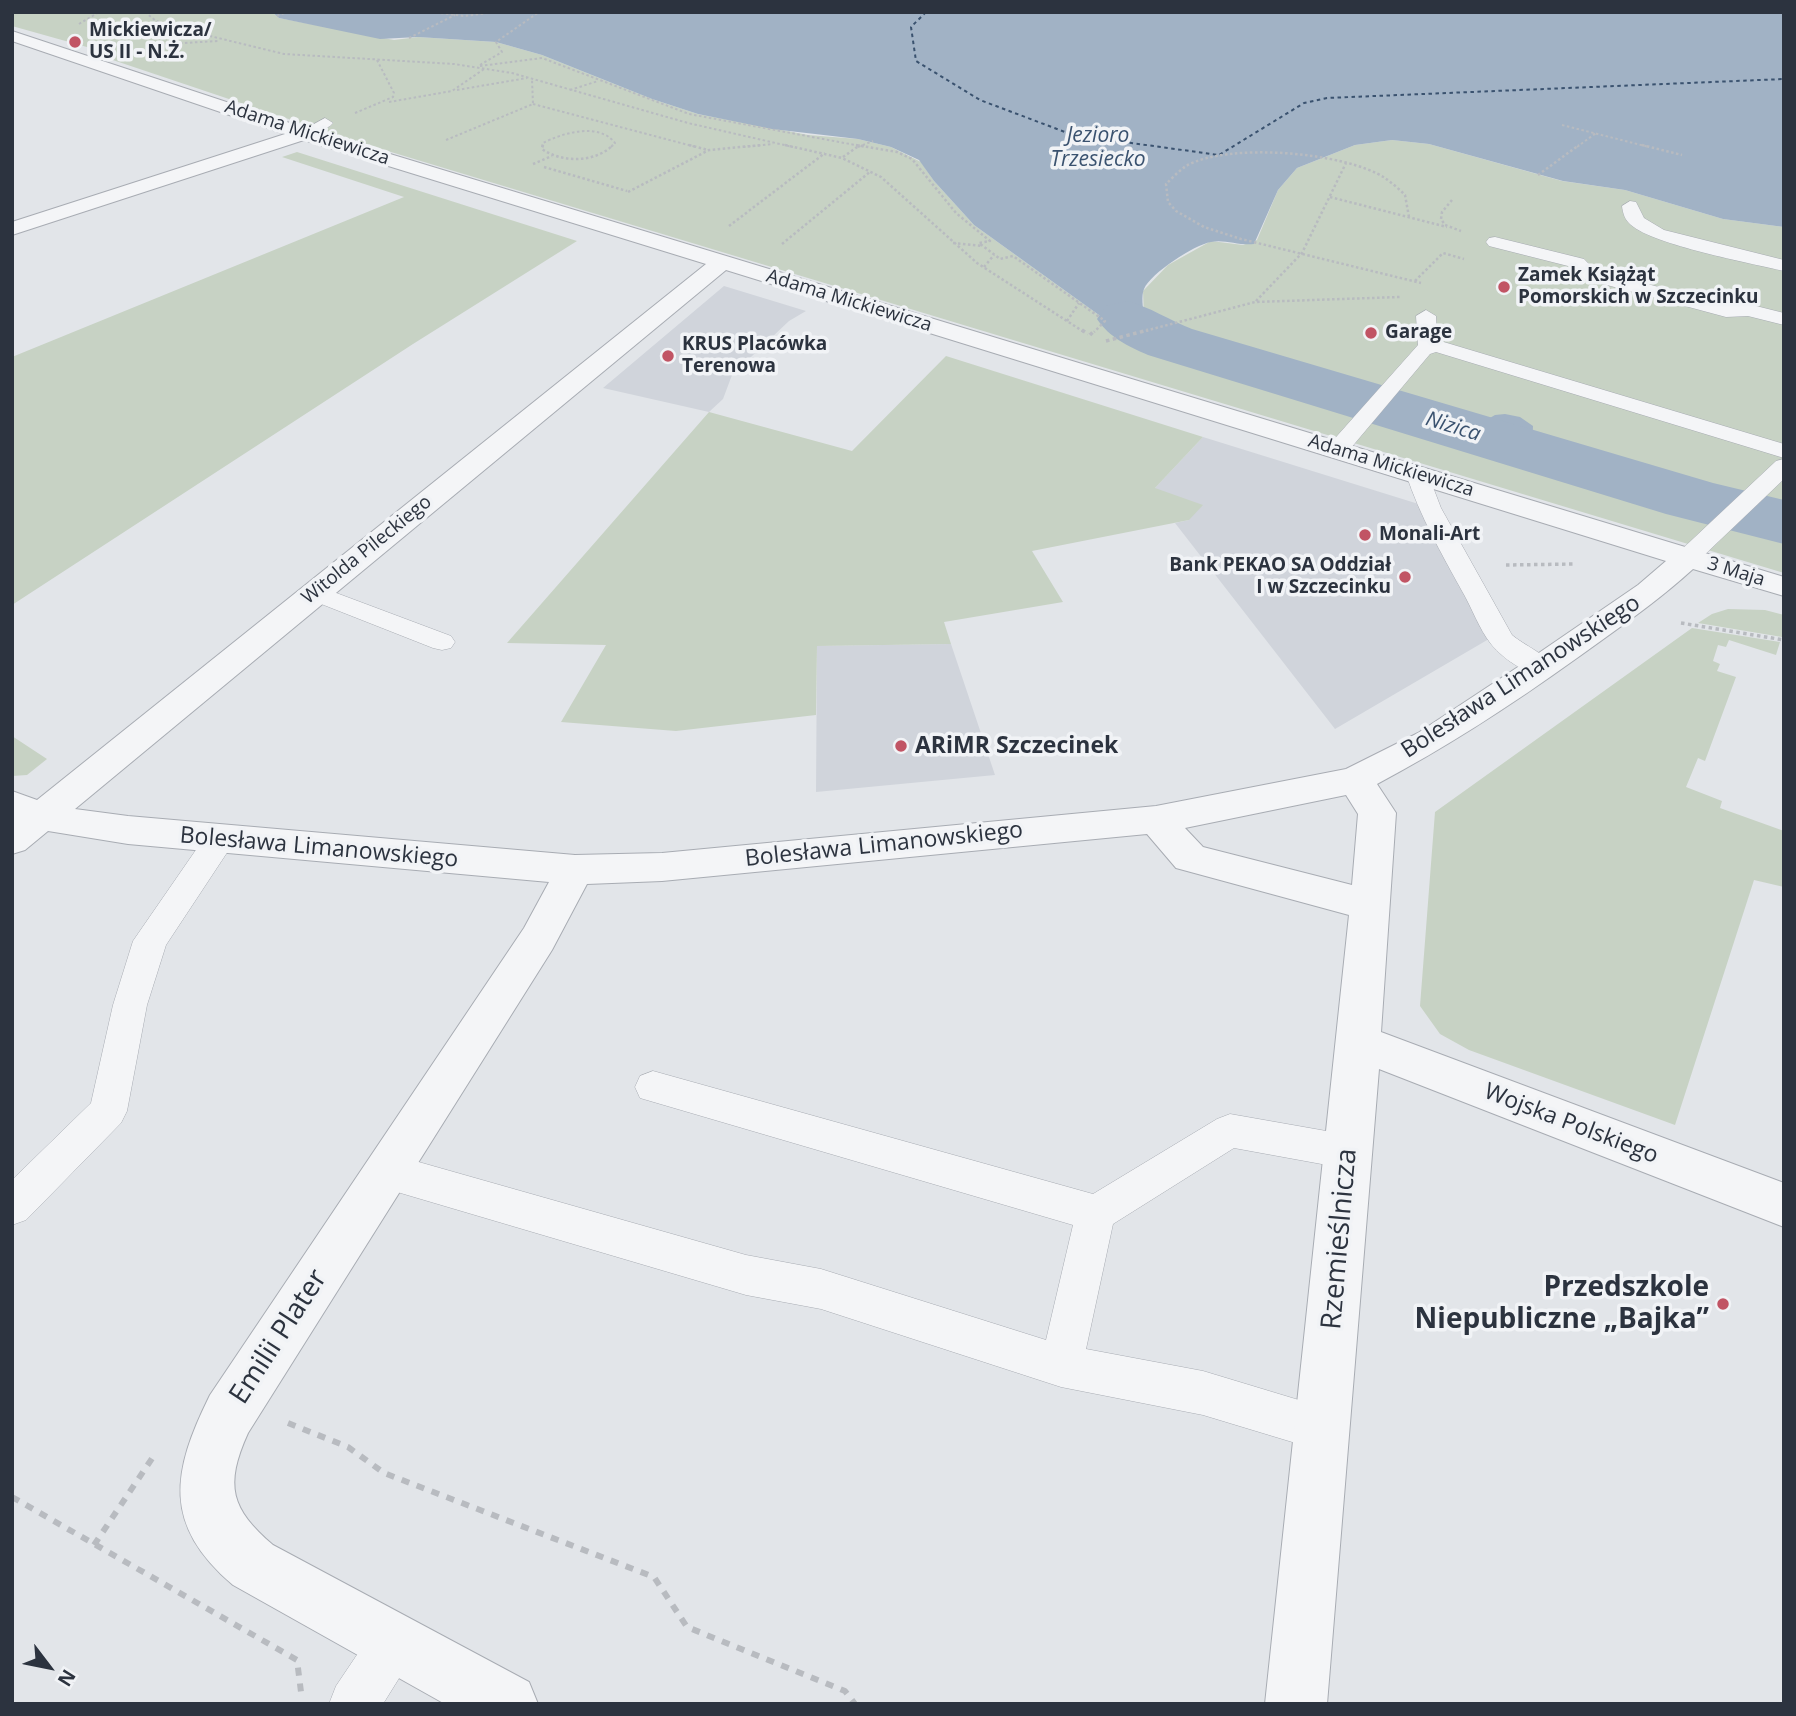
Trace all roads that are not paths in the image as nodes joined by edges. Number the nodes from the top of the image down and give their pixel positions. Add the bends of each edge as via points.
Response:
1 (12, 36) edge
2 (314, 129) junction
3 (1630, 206) dead end
4 (12, 229) edge
5 (1495, 242) road end
6 (723, 262) junction
7 (1784, 266) edge
8 (1426, 316) dead end
9 (1784, 319) edge
10 (1428, 347) junction
11 (1337, 450) junction
12 (1784, 451) edge
13 (1784, 467) edge
14 (1418, 474) junction
15 (1688, 557) junction
16 (1784, 587) edge
17 (315, 593) junction
18 (442, 642) dead end
19 (1542, 667) junction
20 (1355, 780) junction
21 (27, 810) edge
22 (1156, 820) junction
23 (220, 839) junction
24 (12, 840) edge
25 (575, 870) junction
26 (1369, 905) junction
27 (1359, 1042) junction
28 (653, 1087) dead end
29 (1349, 1152) junction
30 (387, 1171) junction
31 (1784, 1205) edge
32 (12, 1207) edge
33 (1096, 1213) junction
34 (1061, 1366) junction
35 (1322, 1429) junction
36 (394, 1642) junction
37 (354, 1704) edge
38 (507, 1704) edge
39 (1296, 1704) edge

1 - 2 street, Adama Mickiewicza
2 - 4 street
2 - 6 street, Adama Mickiewicza
3 - 7 lane via 1638,222 1658,234
5 - 9 lane via 1578,263 1588,274 1726,311 1748,310
6 - 11 street, Adama Mickiewicza
6 - 17 street, Witolda Pileckiego
8 - 10 lane
10 - 11 lane
10 - 12 lane via 1444,348
11 - 14 street, Adama Mickiewicza
13 - 15 lane
14 - 15 street, Adama Mickiewicza
14 - 19 lane via 1429,508 1502,640
15 - 16 street, 3 Maja
15 - 19 street, Bolesława Limanowskiego via 1648,592
17 - 18 lane
17 - 21 street, Witolda Pileckiego
19 - 20 street, Bolesława Limanowskiego via 1430,741
20 - 22 street, Bolesława Limanowskiego
20 - 26 street, Rzemieślnicza via 1377,813
21 - 23 street, Bolesława Limanowskiego via 128,831
21 - 24 street, Witolda Pileckiego
22 - 25 street, Bolesława Limanowskiego via 662,867
22 - 26 street via 1190,858
23 - 25 street, Bolesława Limanowskiego
23 - 32 lane via 150,941 130,1005 108,1111
25 - 30 street, Emilii Plater via 538,939
26 - 27 street, Rzemieślnicza
27 - 29 street, Rzemieślnicza
27 - 31 street, Wojska Polskiego
28 - 33 lane
29 - 33 lane via 1230,1131
29 - 35 street, Rzemieślnicza
30 - 34 lane via 746,1275 821,1289
30 - 36 street, Emilii Plater via 229,1414 214,1443 206,1492 216,1527 237,1554
33 - 34 lane
34 - 35 lane via 1203,1392
35 - 39 street, Rzemieślnicza
36 - 37 lane
36 - 38 street, Emilii Plater

